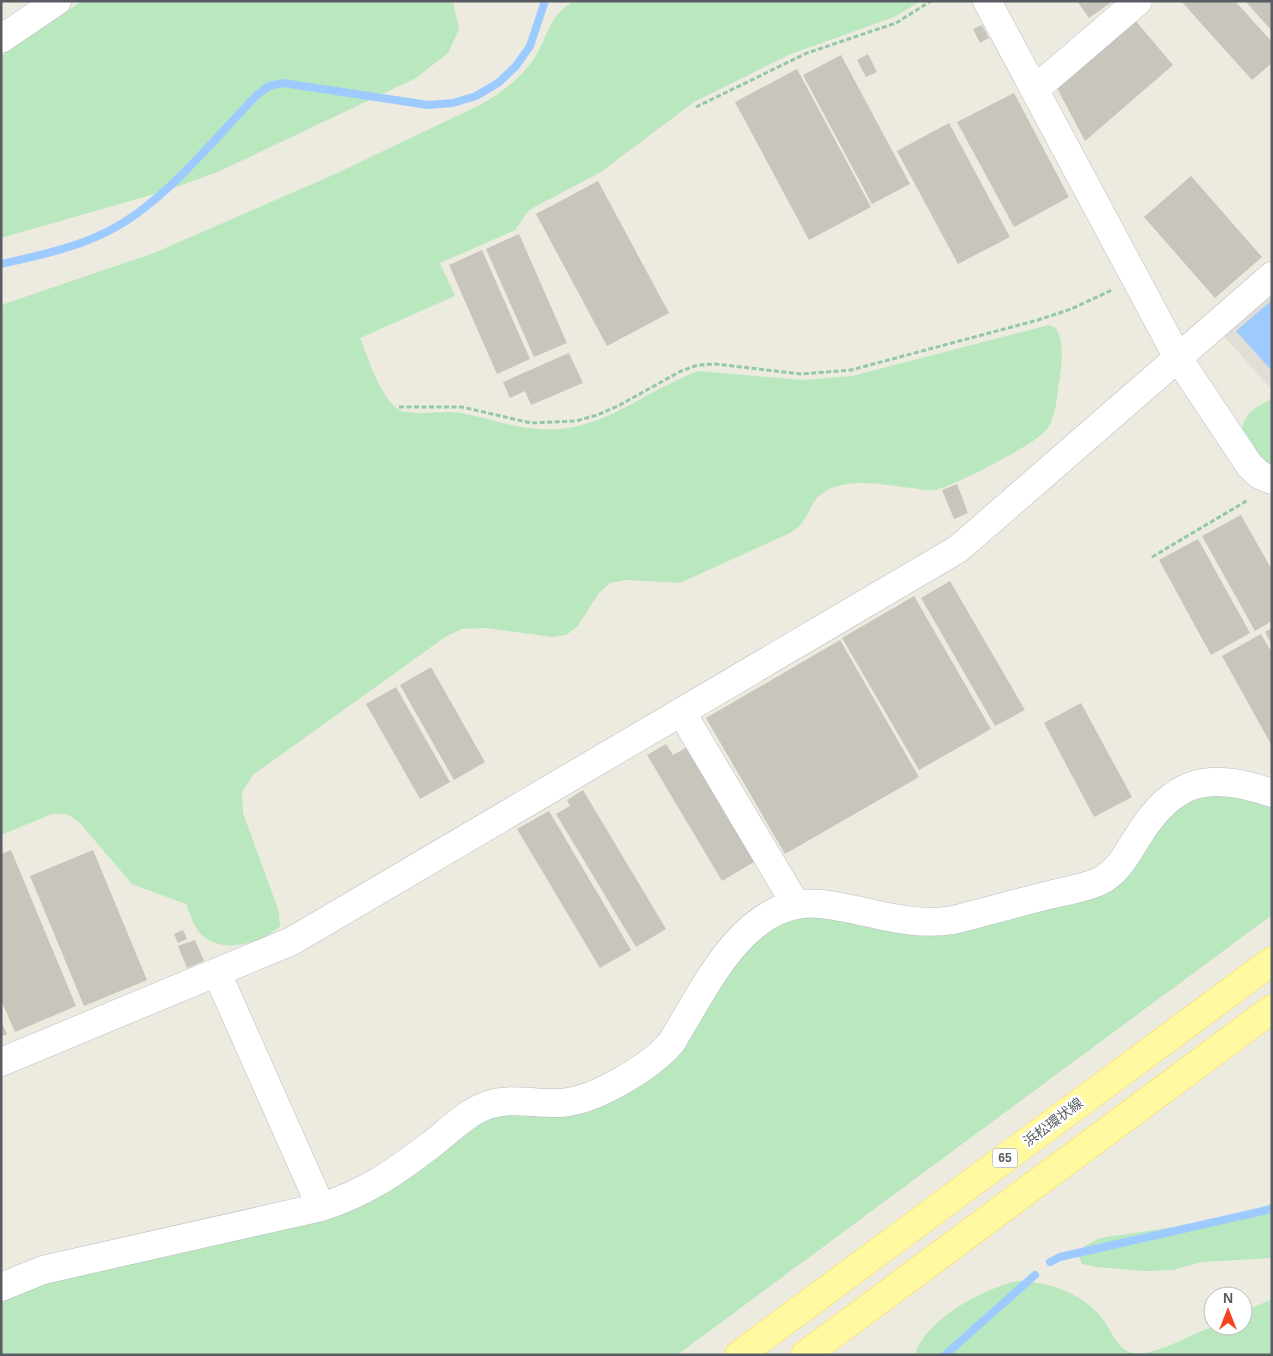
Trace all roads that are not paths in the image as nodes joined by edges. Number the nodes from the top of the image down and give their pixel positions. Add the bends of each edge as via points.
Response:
1 (57, 1) edge
2 (987, 1) edge
3 (1138, 1) edge
4 (1, 39) edge
5 (1033, 87) junction
6 (1272, 276) edge
7 (1178, 358) junction
8 (1268, 479) edge
9 (682, 713) junction
10 (1272, 793) edge
11 (796, 905) junction
12 (1272, 961) edge
13 (217, 973) junction
14 (1272, 1009) edge
15 (1, 1062) edge
16 (321, 1207) junction
17 (1, 1286) edge
18 (739, 1355) edge
19 (805, 1355) edge

1 - 4 street
2 - 5 street
3 - 5 street via 1047,79
5 - 7 street
6 - 7 street
7 - 8 street via 1250,466
7 - 9 street via 958,550
9 - 11 street
9 - 13 street via 321,925
10 - 11 street via 1233,782 1214,781 1177,792 1149,818 1123,861 1101,880 953,920 911,921 818,904
11 - 16 street via 768,914 740,937 671,1043 649,1064 584,1099 562,1103 504,1101 487,1105 373,1187
12 - 18 main road, 浜松環状線 / 65
13 - 15 street
13 - 16 street
14 - 19 main road
16 - 17 street via 43,1270

